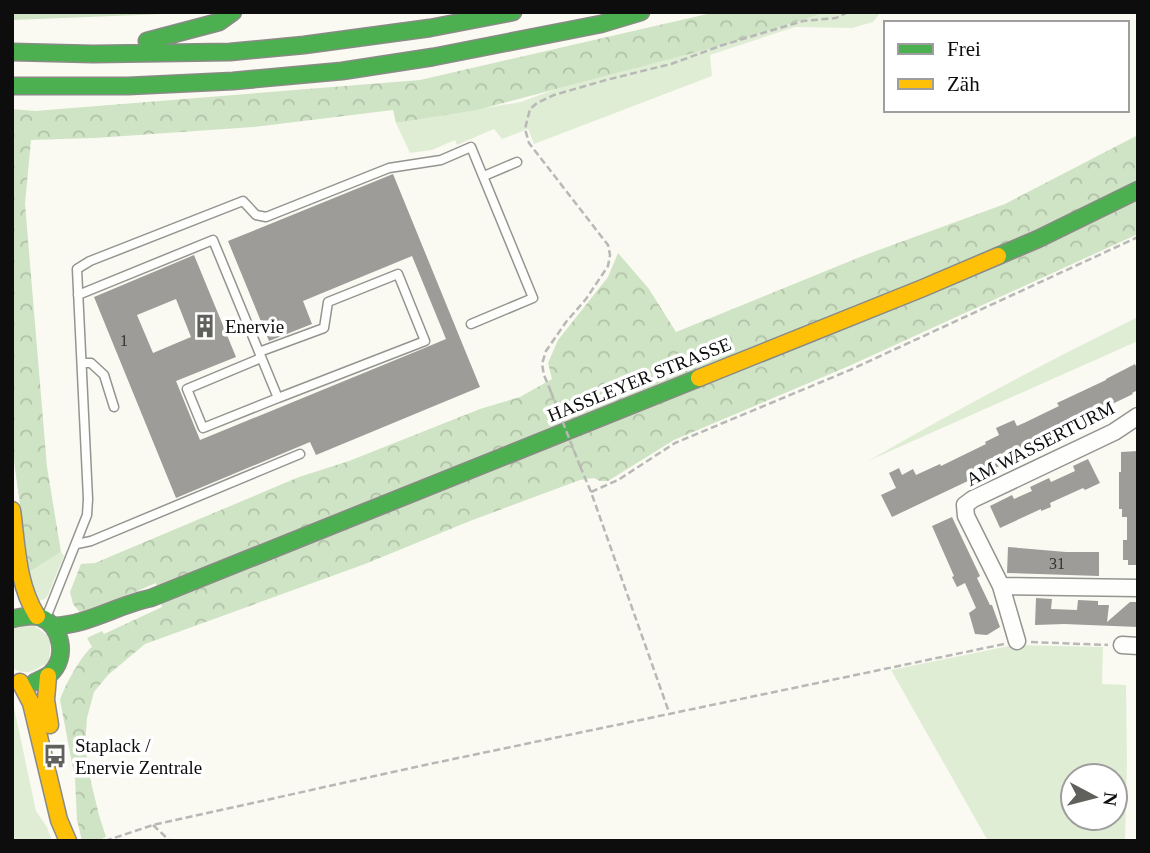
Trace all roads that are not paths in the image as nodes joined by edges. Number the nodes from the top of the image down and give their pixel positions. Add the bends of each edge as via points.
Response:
1 (233, 12) edge
2 (513, 12) edge
3 (641, 12) edge
4 (12, 52) edge
5 (93, 54) junction
6 (12, 86) edge
7 (517, 162) dead end
8 (484, 176) junction
9 (1138, 190) edge
10 (78, 295) junction
11 (471, 324) dead end
12 (260, 355) junction
13 (83, 363) junction
14 (278, 398) junction
15 (114, 407) dead end
16 (1138, 415) edge
17 (300, 454) dead end
18 (12, 510) edge
19 (77, 544) junction
20 (1001, 586) junction
21 (1138, 588) edge
22 (151, 598) junction
23 (12, 619) edge
24 (45, 621) junction
25 (1017, 641) road end
26 (61, 655) junction
27 (48, 676) junction
28 (16, 680) edge
29 (68, 839) edge

1 - 5 main road via 208,26
2 - 5 main road via 304,45 230,52
3 - 6 main road via 601,24 342,71 128,86
4 - 5 main road
7 - 8 lane
8 - 10 lane via 471,147 441,160 389,168 266,217 256,215 243,201 90,261 77,269
8 - 11 lane via 533,299
9 - 22 main road, HASSLEYER STRASSE via 923,288
10 - 12 lane via 213,240
10 - 13 lane
12 - 14 lane
12 - 14 lane via 187,389 204,428
12 - 14 lane via 324,328 328,302 398,274 425,341
13 - 15 lane via 91,363 104,375
13 - 19 lane via 88,499
16 - 20 street, AM WASSERTURM via 1114,432 965,505 966,516
17 - 19 lane
18 - 24 main road via 22,578 31,608
19 - 24 lane
20 - 21 street
20 - 25 street, AM WASSERTURM
22 - 24 main road, HASSLEYER STRASSE via 77,623 62,626
22 - 26 main road, HASSLEYER STRASSE via 138,609 82,635
23 - 24 main road, HASSLEYER STRASSE via 27,615
24 - 26 main road via 60,640
26 - 27 main road, HASSLEYER STRASSE
27 - 28 main road via 34,682
27 - 29 main road via 46,700
28 - 29 main road via 31,703 59,820

